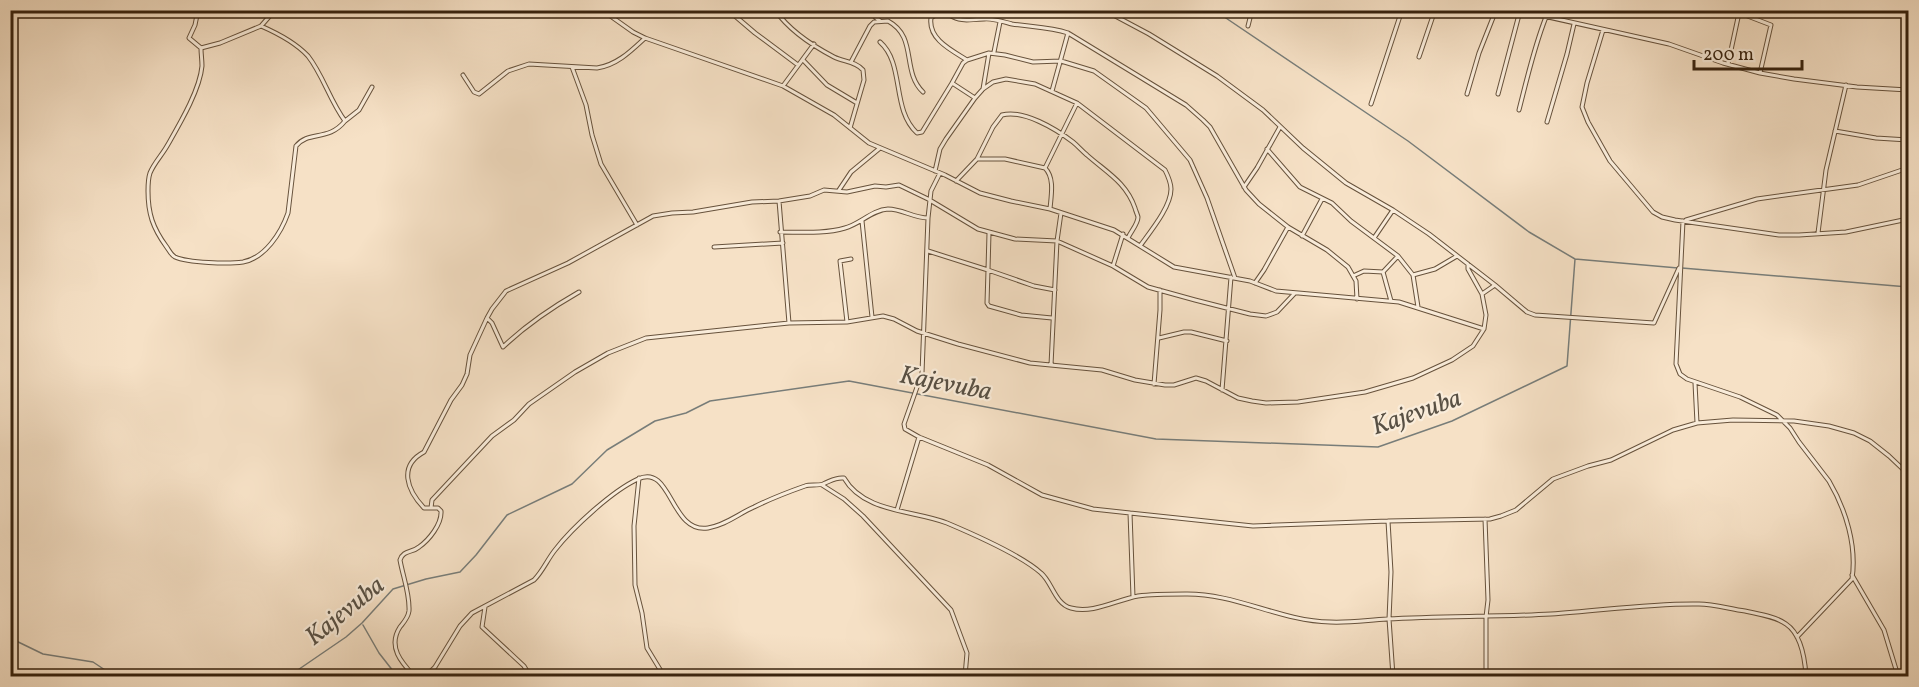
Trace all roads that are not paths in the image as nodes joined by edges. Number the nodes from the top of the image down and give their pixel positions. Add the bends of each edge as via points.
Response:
1 (198, 10) edge
2 (274, 10) edge
3 (602, 10) edge
4 (728, 10) edge
5 (775, 10) edge
6 (867, 10) edge
7 (1104, 10) edge
8 (1252, 10) edge
9 (1402, 10) edge
10 (1435, 10) edge
11 (1496, 10) edge
12 (1539, 10) edge
13 (1732, 10) edge
14 (940, 11) edge
15 (1519, 11) edge
16 (1739, 12) junction
17 (1538, 16) junction
18 (1546, 17) junction
19 (880, 21) junction
20 (1000, 22) junction
21 (1574, 24) junction
22 (261, 26) junction
23 (1248, 26) dead end
24 (1603, 30) junction
25 (1068, 33) junction
26 (645, 38) junction
27 (880, 42) dead end
28 (814, 44) junction
29 (201, 48) junction
30 (989, 52) junction
31 (994, 52) junction
32 (1419, 57) dead end
33 (803, 60) junction
34 (967, 60) junction
35 (1061, 61) junction
36 (851, 62) junction
37 (1728, 64) junction
38 (798, 65) junction
39 (572, 67) junction
40 (1760, 73) junction
41 (463, 75) dead end
42 (952, 83) junction
43 (1846, 85) junction
44 (783, 86) junction
45 (372, 87) dead end
46 (983, 88) junction
47 (1908, 90) edge
48 (1052, 91) junction
49 (923, 92) dead end
50 (1467, 94) dead end
51 (1498, 94) dead end
52 (975, 98) junction
53 (857, 103) junction
54 (1077, 103) junction
55 (1371, 104) dead end
56 (1519, 110) dead end
57 (345, 121) junction
58 (1547, 122) dead end
59 (1280, 126) junction
60 (850, 128) junction
61 (1835, 131) junction
62 (1062, 135) junction
63 (1908, 140) edge
64 (880, 148) junction
65 (1268, 149) junction
66 (977, 159) junction
67 (1045, 168) junction
68 (1908, 168) edge
69 (938, 172) junction
70 (956, 181) junction
71 (1244, 187) junction
72 (839, 190) junction
73 (1822, 191) junction
74 (1322, 199) junction
75 (778, 201) junction
76 (931, 201) junction
77 (1050, 209) junction
78 (1393, 210) junction
79 (1061, 213) junction
80 (928, 218) junction
81 (1908, 219) edge
82 (862, 220) junction
83 (1683, 221) junction
84 (637, 225) junction
85 (1288, 227) junction
86 (780, 232) junction
87 (989, 233) junction
88 (1818, 233) junction
89 (1123, 234) junction
90 (1302, 236) junction
91 (1128, 238) junction
92 (1374, 238) junction
93 (1057, 241) junction
94 (783, 243) junction
95 (1140, 246) junction
96 (714, 247) dead end
97 (928, 251) junction
98 (1398, 256) junction
99 (1457, 256) junction
100 (851, 259) dead end
101 (1468, 263) junction
102 (1113, 266) junction
103 (1680, 266) junction
104 (988, 270) junction
105 (1383, 272) junction
106 (1413, 275) junction
107 (1353, 276) junction
108 (1233, 277) junction
109 (1255, 283) junction
110 (1495, 285) junction
111 (1160, 289) junction
112 (1055, 290) junction
113 (579, 292) dead end
114 (1295, 293) junction
115 (1482, 294) junction
116 (1357, 299) junction
117 (1391, 300) junction
118 (1418, 307) junction
119 (1228, 309) junction
120 (872, 317) junction
121 (487, 318) junction
122 (1052, 318) junction
123 (847, 322) junction
124 (789, 323) junction
125 (1484, 329) junction
126 (924, 333) junction
127 (1158, 338) junction
128 (1227, 341) junction
129 (1052, 365) junction
130 (1695, 382) junction
131 (1154, 384) junction
132 (1222, 390) junction
133 (1784, 420) junction
134 (1697, 423) junction
135 (920, 437) junction
136 (1908, 474) edge
137 (639, 478) junction
138 (822, 484) junction
139 (431, 508) junction
140 (897, 510) junction
141 (1130, 513) junction
142 (1485, 519) junction
143 (1388, 521) junction
144 (1852, 576) junction
145 (1133, 597) junction
146 (485, 607) junction
147 (1486, 617) junction
148 (1389, 619) junction
149 (1797, 637) junction
150 (414, 676) edge
151 (426, 676) edge
152 (530, 676) edge
153 (664, 676) edge
154 (965, 676) edge
155 (1392, 676) edge
156 (1486, 676) edge
157 (1806, 676) edge
158 (1898, 676) edge

1 - 29 street via 189,38
2 - 22 street
3 - 26 street
4 - 38 street
5 - 28 street via 791,28
6 - 19 street
7 - 59 street via 1217,76
8 - 23 street
9 - 55 street
10 - 32 street
11 - 50 street
12 - 17 street
13 - 16 street
14 - 20 street via 959,20 986,18
14 - 34 street via 931,18 932,31 945,46
15 - 17 street
15 - 51 street
16 - 37 street
16 - 40 street via 1771,25
17 - 18 street
18 - 21 street
18 - 56 street
19 - 36 street via 870,26
19 - 49 street via 888,21 901,30 913,78
20 - 25 street
20 - 31 street
21 - 24 street
21 - 58 street
22 - 29 street
22 - 57 street via 306,54
24 - 37 street via 1668,44
24 - 83 street via 1587,83 1584,114 1610,161 1642,201 1662,217
25 - 35 street
25 - 71 street via 1178,100 1203,120
26 - 39 street via 629,54 606,67
26 - 44 street
27 - 42 street via 891,60 904,114 917,133 925,129
28 - 33 street
28 - 36 street
29 - 57 street via 202,67 195,92 148,179 151,219 175,257 223,264 254,259 265,251 288,213 296,146 305,138 333,132
30 - 31 street
30 - 34 street
30 - 46 street
31 - 35 street via 1033,62
33 - 38 street
33 - 53 street via 827,86
34 - 42 street
35 - 48 street
35 - 108 street via 1094,71 1146,108 1177,144 1194,168
36 - 53 street via 861,67 865,75
37 - 40 street
38 - 44 street
39 - 41 street via 517,67 479,94
39 - 84 street via 601,164
40 - 43 street
42 - 52 street
43 - 47 street
43 - 61 street
44 - 60 street
45 - 57 street via 359,110
46 - 48 street via 1006,79
46 - 52 street
48 - 54 street
52 - 69 street via 945,139
53 - 60 street
54 - 62 street
54 - 95 street via 1165,170 1169,178 1167,204
59 - 65 street
59 - 78 street via 1346,183
60 - 64 street
61 - 63 street
61 - 73 street
62 - 66 street via 1040,121 1006,114 998,118
62 - 67 street
62 - 91 street via 1116,177 1132,198 1138,216
64 - 69 street
64 - 72 street via 851,172
65 - 71 street
65 - 74 street via 1300,187
66 - 67 street via 1005,159
66 - 70 street
67 - 77 street via 1052,182
68 - 73 street via 1858,185
69 - 70 street
69 - 76 street
70 - 77 street via 997,198
71 - 85 street
72 - 75 street
72 - 76 street via 854,192 899,185
73 - 83 street via 1757,199
73 - 88 street
74 - 90 street
74 - 92 street
75 - 84 street via 653,216
75 - 86 street
76 - 80 street
76 - 87 street
77 - 79 street
78 - 92 street
78 - 99 street
79 - 89 street
79 - 93 street
80 - 82 street via 888,209
80 - 97 street
81 - 88 street via 1866,229
82 - 86 street via 844,229
82 - 120 street
83 - 88 street via 1779,235
83 - 103 street
84 - 121 street via 506,291
85 - 90 street
85 - 109 street
86 - 94 street
87 - 93 street
87 - 104 street
89 - 91 street
89 - 102 street
90 - 107 street via 1343,262
91 - 95 street
92 - 98 street
93 - 102 street
93 - 112 street
94 - 96 street
94 - 124 street
95 - 108 street via 1174,267
97 - 104 street
97 - 126 street
98 - 105 street
98 - 106 street
99 - 101 street
99 - 106 street via 1435,269
100 - 123 street via 840,261
101 - 110 street
101 - 115 street
102 - 111 street via 1148,287
103 - 110 street via 1654,323 1535,315
103 - 130 street via 1676,364 1682,376
104 - 112 street
104 - 122 street via 988,305 1021,315
105 - 107 street via 1364,271
105 - 117 street
106 - 118 street
107 - 116 street
108 - 109 street
108 - 119 street
109 - 114 street via 1270,290
110 - 115 street
111 - 119 street
111 - 127 street
112 - 122 street
113 - 121 street via 549,309 503,347
114 - 116 street
114 - 119 street via 1270,315
115 - 125 street
116 - 117 street
117 - 118 street
118 - 125 street
119 - 128 street
120 - 123 street
120 - 126 street via 894,319
121 - 139 street via 462,385 424,452 408,468 410,487 424,508
122 - 129 street
123 - 124 street
124 - 139 street via 646,338 608,353 529,404 492,436 432,500
125 - 132 street via 1473,346 1452,360 1413,378 1365,392 1266,403 1238,398
126 - 129 street via 1017,360
126 - 135 street via 922,373 904,427
127 - 128 street via 1191,332
127 - 131 street
128 - 132 street
129 - 131 street via 1102,370
130 - 133 street via 1740,397
130 - 134 street
131 - 132 street via 1174,385 1196,378
133 - 134 street
133 - 136 street via 1829,426 1862,436
133 - 144 street via 1834,490 1851,536
134 - 142 street via 1673,430 1611,460 1553,479 1516,510
135 - 140 street
135 - 141 street via 988,465 1042,495 1093,509
137 - 138 street via 652,477 663,486 688,524 699,528 727,523 752,507 807,485
137 - 146 street via 602,503 554,551 534,580
137 - 153 street via 634,526 635,585 647,648
138 - 140 street via 844,478 849,487 868,501
138 - 154 street via 863,516 951,610 967,653
139 - 150 street via 441,511 437,525 418,548 405,553 400,560 409,610 396,634 396,650
140 - 145 street via 940,520 1016,557 1040,571 1067,607 1092,608
141 - 143 street via 1254,526
141 - 145 street
142 - 143 street
142 - 147 street
143 - 148 street
144 - 149 street
144 - 158 street via 1884,630
145 - 148 street via 1200,594 1320,622
146 - 151 street via 460,626
146 - 152 street via 482,627
147 - 148 street
147 - 149 street via 1701,604 1776,619
147 - 156 street
148 - 155 street
149 - 157 street

